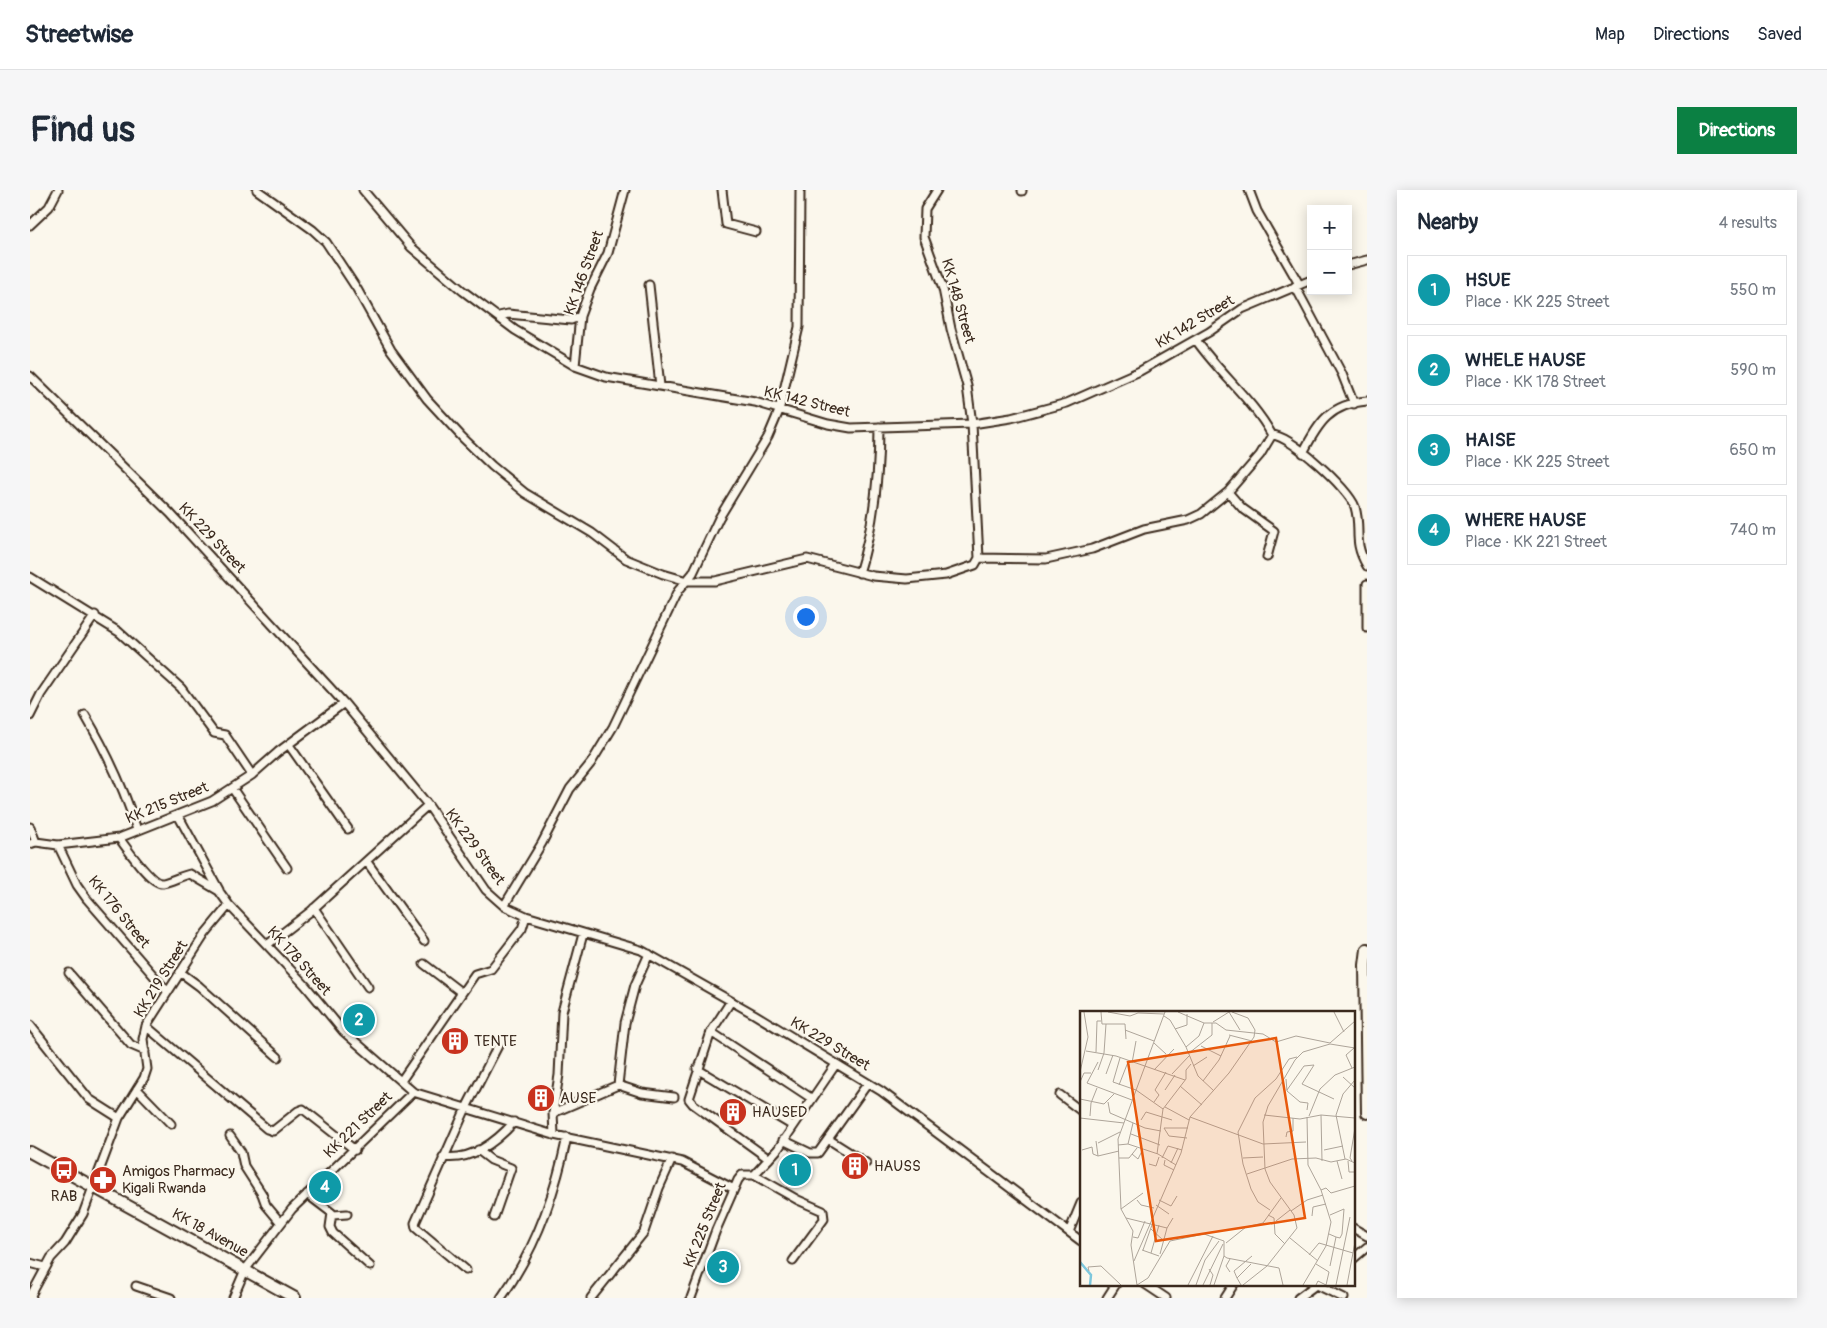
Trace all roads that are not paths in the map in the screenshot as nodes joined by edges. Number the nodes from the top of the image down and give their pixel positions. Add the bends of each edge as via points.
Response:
1 (58, 190) edge
2 (257, 190) edge
3 (363, 190) edge
4 (625, 190) edge
5 (722, 190) edge
6 (800, 190) edge
7 (937, 190) edge
8 (1249, 190) edge
9 (30, 225) edge
10 (756, 232) dead end
11 (1367, 260) edge
12 (1352, 264) edge
13 (1307, 281) edge
14 (649, 285) dead end
15 (1297, 285) junction
16 (499, 316) junction
17 (580, 316) junction
18 (1196, 340) junction
19 (575, 366) junction
20 (30, 376) edge
21 (660, 386) junction
22 (1367, 401) edge
23 (1354, 404) junction
24 (779, 410) junction
25 (972, 424) junction
26 (879, 427) junction
27 (1272, 435) junction
28 (1303, 453) junction
29 (1228, 492) junction
30 (1267, 557) dead end
31 (979, 558) junction
32 (1367, 566) edge
33 (859, 572) junction
34 (30, 577) edge
35 (687, 581) junction
36 (1367, 584) edge
37 (95, 615) junction
38 (1367, 628) edge
39 (344, 703) junction
40 (85, 715) dead end
41 (30, 716) edge
42 (289, 745) junction
43 (252, 775) junction
44 (232, 788) junction
45 (428, 805) junction
46 (178, 815) junction
47 (30, 827) edge
48 (348, 829) dead end
49 (137, 830) junction
50 (119, 838) junction
51 (33, 843) edge
52 (58, 846) junction
53 (367, 862) junction
54 (287, 868) dead end
55 (219, 891) junction
56 (229, 905) junction
57 (504, 906) junction
58 (314, 908) junction
59 (526, 916) junction
60 (583, 934) junction
61 (424, 941) dead end
62 (267, 945) junction
63 (1367, 949) edge
64 (649, 954) junction
65 (424, 964) dead end
66 (180, 972) junction
67 (70, 973) dead end
68 (368, 987) dead end
69 (167, 991) junction
70 (462, 993) junction
71 (731, 1001) junction
72 (30, 1025) edge
73 (146, 1026) junction
74 (711, 1032) junction
75 (501, 1040) dead end
76 (145, 1051) junction
77 (278, 1057) dead end
78 (836, 1064) junction
79 (697, 1070) junction
80 (401, 1081) junction
81 (868, 1083) junction
82 (618, 1085) junction
83 (137, 1089) junction
84 (413, 1092) junction
85 (1060, 1095) dead end
86 (674, 1097) dead end
87 (811, 1098) junction
88 (466, 1108) junction
89 (1080, 1109) edge
90 (554, 1113) junction
91 (1367, 1113) edge
92 (118, 1118) junction
93 (514, 1122) junction
94 (171, 1124) dead end
95 (792, 1126) junction
96 (554, 1135) junction
97 (230, 1136) dead end
98 (567, 1137) junction
99 (828, 1139) junction
100 (783, 1140) junction
101 (355, 1150) junction
102 (478, 1150) junction
103 (30, 1152) edge
104 (443, 1157) junction
105 (672, 1159) junction
106 (769, 1160) junction
107 (866, 1163) dead end
108 (754, 1175) junction
109 (93, 1185) junction
110 (734, 1189) junction
111 (307, 1194) junction
112 (1080, 1206) edge
113 (347, 1214) dead end
114 (333, 1215) junction
115 (494, 1217) dead end
116 (281, 1223) junction
117 (1354, 1229) edge
118 (1069, 1232) junction
119 (1367, 1236) edge
120 (1080, 1240) edge
121 (1367, 1247) edge
122 (1354, 1258) edge
123 (793, 1261) dead end
124 (30, 1263) edge
125 (370, 1266) dead end
126 (45, 1267) junction
127 (245, 1270) junction
128 (466, 1270) dead end
129 (136, 1286) dead end
130 (1115, 1286) edge
131 (1147, 1286) edge
132 (1233, 1286) edge
133 (1313, 1286) edge
134 (1320, 1286) edge
135 (31, 1297) edge
136 (695, 1297) edge
137 (171, 1298) edge
138 (233, 1298) edge
139 (295, 1298) edge
140 (501, 1298) edge
141 (591, 1298) edge
142 (1107, 1298) edge
143 (1166, 1298) edge
144 (1226, 1298) edge
145 (1298, 1298) edge
146 (1344, 1298) edge

1 - 9 street via 49,207
2 - 35 street via 326,242 386,342 427,399 492,466 525,493 626,559
3 - 16 street, KK 142 Street via 411,248
4 - 17 street, KK 146 Street via 608,253
5 - 10 street via 726,224
6 - 24 street via 799,326
7 - 25 street, KK 148 Street via 925,209 924,237 943,289 951,329 964,367
8 - 15 street
11 - 12 street
13 - 15 street, KK 142 Street
14 - 21 street
15 - 18 street, KK 142 Street via 1242,309
15 - 23 street
16 - 17 street via 571,320
16 - 19 street, KK 142 Street via 515,330
17 - 19 street, KK 146 Street
18 - 25 street, KK 142 Street via 1140,371 1067,404
18 - 27 street
19 - 21 street, KK 142 Street via 606,377
20 - 39 street, KK 229 Street via 170,513
21 - 24 street, KK 142 Street via 755,402
22 - 23 street
23 - 28 street via 1328,414 1317,426
24 - 26 street, KK 142 Street via 839,426
24 - 35 street via 768,437 719,518
25 - 26 street, KK 142 Street
25 - 31 street, KK 148 Street
26 - 33 street via 877,481 869,536
27 - 28 street via 1278,435
27 - 29 street via 1260,455
28 - 32 street via 1330,474 1352,501 1356,513 1358,550
29 - 30 street via 1242,508 1274,531
29 - 31 street via 1201,514 1188,520 1144,529 1092,549 1046,559
31 - 33 street via 973,567 946,575 907,579
33 - 35 street via 807,559 715,581
34 - 37 street
35 - 57 street via 678,591 613,727 570,789
36 - 38 street
37 - 41 street via 41,694
37 - 43 street via 119,632 181,688 214,733 225,735
39 - 42 street, KK 215 Street
39 - 45 street, KK 229 Street
40 - 49 street via 109,755
42 - 43 street, KK 215 Street
42 - 48 street
43 - 44 street, KK 215 Street
44 - 46 street, KK 215 Street via 212,801
44 - 54 street
45 - 53 street
45 - 57 street, KK 229 Street via 486,890
46 - 49 street, KK 215 Street
46 - 55 street
47 - 51 street
49 - 50 street, KK 215 Street
50 - 52 street, KK 215 Street
50 - 55 street, KK 178 Street via 157,882 190,874
51 - 52 street, KK 215 Street
52 - 69 street, KK 176 Street via 87,899
53 - 58 street
53 - 61 street
55 - 56 street, KK 178 Street
56 - 62 street, KK 178 Street
56 - 66 street, KK 219 Street
57 - 59 street, KK 229 Street
58 - 62 street
58 - 68 street
59 - 60 street, KK 229 Street
59 - 70 street via 522,929 491,969 475,974
60 - 64 street, KK 229 Street
60 - 90 street via 562,1012
62 - 80 street, KK 178 Street via 343,1031
63 - 91 main road
64 - 71 street, KK 229 Street
64 - 82 street via 635,986 624,1030
65 - 70 street
66 - 69 street, KK 219 Street
66 - 77 street
67 - 76 street via 131,1045
69 - 73 street, KK 219 Street
70 - 80 street
71 - 74 street
71 - 78 street, KK 229 Street
72 - 92 street via 89,1099
73 - 76 street, KK 219 Street via 142,1039
73 - 101 street via 267,1129 273,1131 303,1110
74 - 79 street
74 - 87 street
75 - 88 street
76 - 83 street, KK 219 Street via 147,1069
78 - 81 street, KK 229 Street
78 - 87 street, KK 225 Street
79 - 95 street
79 - 106 street via 691,1102
80 - 84 street, KK 178 Street
81 - 99 street
81 - 118 street, KK 229 Street
82 - 86 street via 642,1093
82 - 90 street
83 - 92 street, KK 219 Street
83 - 94 street
84 - 88 street, KK 178 Street
84 - 101 street, KK 221 Street
85 - 89 street
87 - 95 street, KK 225 Street
88 - 93 street, KK 178 Street
88 - 104 street
90 - 96 street
92 - 109 street, KK 219 Street
93 - 96 street, KK 178 Street
93 - 102 street via 504,1133
95 - 100 street, KK 225 Street
96 - 98 street, KK 178 Street
97 - 116 street via 266,1206
98 - 105 street, KK 178 Street
98 - 140 street via 544,1220
99 - 100 street via 814,1154
99 - 107 street
100 - 106 street, KK 225 Street
101 - 111 street, KK 221 Street
102 - 104 street via 464,1157
102 - 115 street via 491,1160 511,1168
103 - 109 main road, KK 18 Avenue
104 - 128 street via 415,1223 416,1228
105 - 110 street, KK 178 Street
105 - 141 street via 644,1232
106 - 108 street, KK 225 Street
108 - 110 street, KK 225 Street via 742,1175
108 - 123 street via 823,1211 824,1219
109 - 126 street, KK 219 Street via 83,1214
109 - 127 main road, KK 18 Avenue
110 - 136 street, KK 225 Street via 716,1230
111 - 114 street
111 - 116 street, KK 221 Street
112 - 118 street
113 - 114 street
114 - 125 street via 330,1227 333,1233
116 - 127 street, KK 221 Street
117 - 119 street
118 - 120 street, KK 229 Street
121 - 122 street
124 - 126 street
126 - 135 street, KK 219 Street
127 - 138 street, KK 221 Street
127 - 139 main road, KK 18 Avenue
129 - 137 street
130 - 142 street
131 - 143 street
132 - 144 street
133 - 145 street
134 - 146 street

